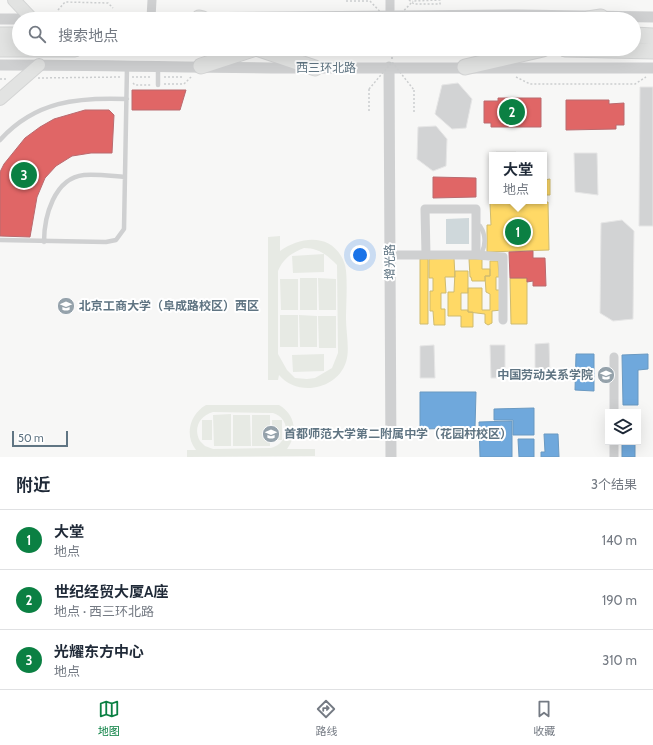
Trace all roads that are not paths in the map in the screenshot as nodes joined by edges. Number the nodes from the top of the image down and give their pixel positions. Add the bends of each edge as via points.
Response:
1 (14, 0) edge
2 (152, 0) edge
3 (390, 0) edge
4 (25, 12) edge
5 (151, 12) edge
6 (391, 12) edge
7 (641, 17) edge
8 (653, 17) edge
9 (0, 19) edge
10 (12, 19) edge
11 (0, 35) edge
12 (12, 35) edge
13 (641, 35) edge
14 (653, 36) edge
15 (0, 50) edge
16 (12, 50) edge
17 (641, 50) edge
18 (653, 50) edge
19 (232, 56) edge
20 (280, 56) edge
21 (511, 56) edge
22 (39, 65) junction
23 (127, 65) junction
24 (391, 65) junction
25 (0, 66) edge
26 (158, 66) junction
27 (202, 66) junction
28 (465, 66) junction
29 (315, 68) junction
30 (650, 72) edge
31 (158, 85) dead end
32 (0, 99) edge
33 (127, 99) junction
34 (0, 140) edge
35 (125, 177) junction
36 (0, 240) edge
37 (44, 242) junction
38 (390, 255) junction
39 (426, 255) junction
40 (476, 255) junction
41 (503, 320) dead end
42 (614, 357) dead end
43 (614, 409) edge
44 (614, 445) edge
45 (391, 457) edge
46 (614, 457) edge

1 - 4 main road
2 - 5 street
3 - 6 street
7 - 8 street
9 - 10 street
11 - 12 highway
13 - 14 highway
15 - 16 highway
17 - 18 highway
19 - 27 highway
20 - 29 highway
21 - 28 highway
22 - 23 street, 西三环北路
22 - 25 street, 西三环北路
22 - 32 main road
23 - 26 street, 西三环北路
23 - 33 lane
24 - 28 street, 西三环北路
24 - 29 street, 西三环北路
24 - 38 street, 增光路
26 - 27 street, 西三环北路
26 - 31 lane
27 - 29 street, 西三环北路
28 - 30 street, 西三环北路
33 - 34 lane via 72,100 49,107 28,117
33 - 35 lane
35 - 37 lane via 82,175 68,182 55,196 47,213
35 - 37 lane via 124,230 116,240
36 - 37 lane
38 - 39 street
38 - 45 street, 增光路
39 - 40 street
39 - 40 street via 425,210 476,209
40 - 41 street via 502,257
42 - 43 street
44 - 46 street

